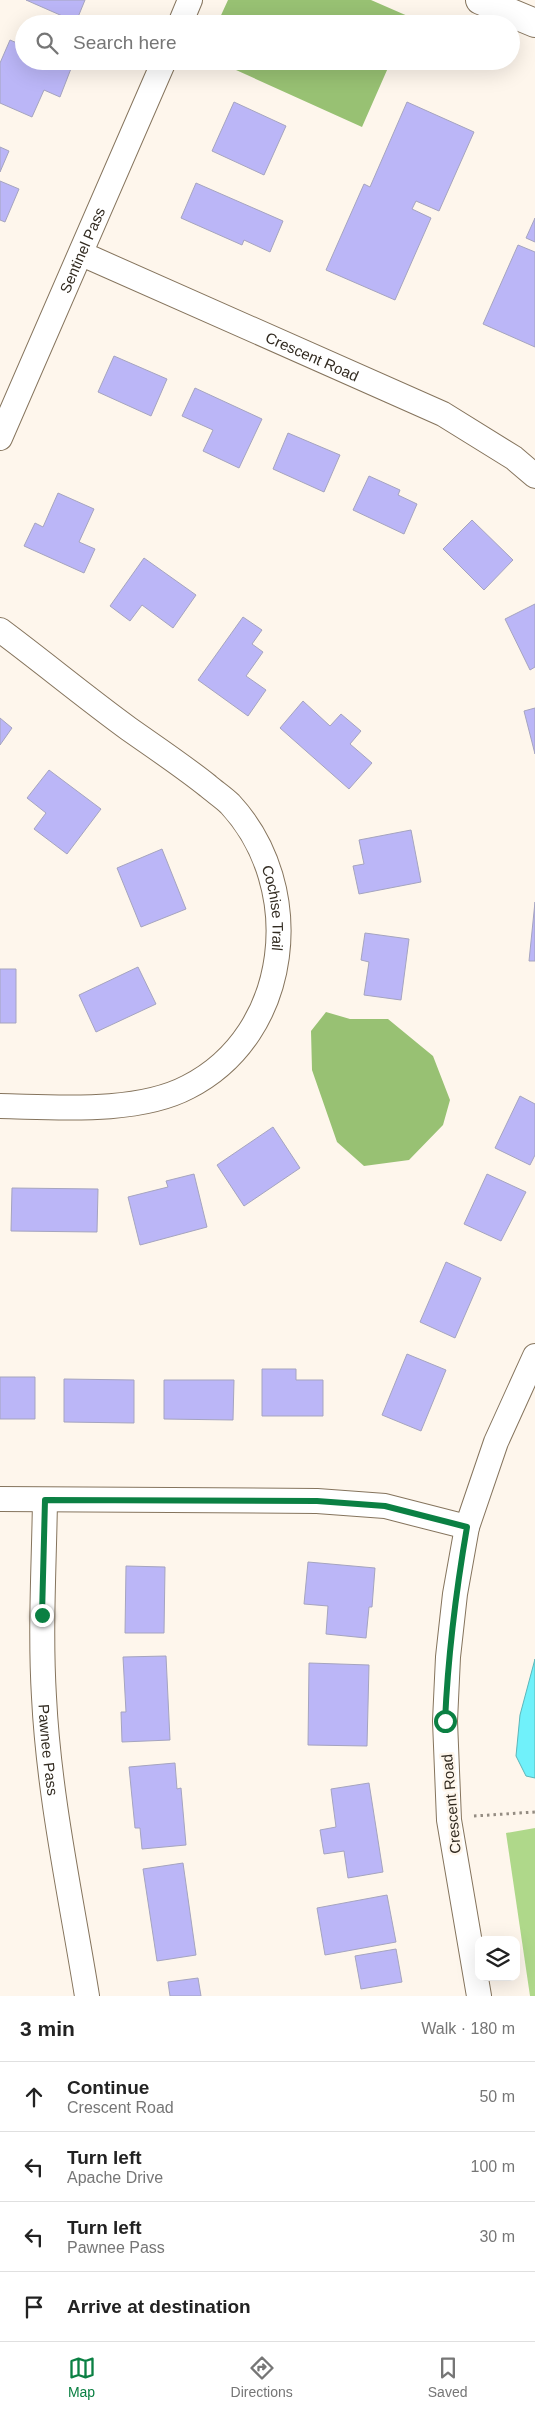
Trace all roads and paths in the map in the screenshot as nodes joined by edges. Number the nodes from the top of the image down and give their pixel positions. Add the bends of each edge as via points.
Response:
1 (190, 0) edge
2 (480, 0) edge
3 (184, 15) edge
4 (514, 15) edge
5 (520, 17) edge
6 (535, 24) edge
7 (160, 70) edge
8 (82, 254) junction
9 (0, 438) edge
10 (535, 476) edge
11 (0, 630) edge
12 (0, 1106) edge
13 (535, 1356) edge
14 (0, 1499) edge
15 (45, 1500) junction
16 (467, 1527) junction
17 (535, 1812) edge
18 (449, 1820) junction
19 (88, 1996) edge
20 (479, 1996) edge

1 - 3 street
2 - 4 street
5 - 6 street
7 - 8 street, Sentinel Pass
8 - 9 street, Sentinel Pass
8 - 10 street, Crescent Road via 443,414 514,458
11 - 12 street, Cochise Trail via 230,804 260,846 275,891 280,942 272,986 251,1028 226,1061 188,1088 136,1105
13 - 16 street, Crescent Road via 496,1442
14 - 15 street
15 - 16 street via 317,1501 385,1506
15 - 19 street, Pawnee Pass via 44,1697 52,1781
16 - 18 street, Crescent Road via 448,1657 445,1721
17 - 18 path
18 - 20 street, Crescent Road

